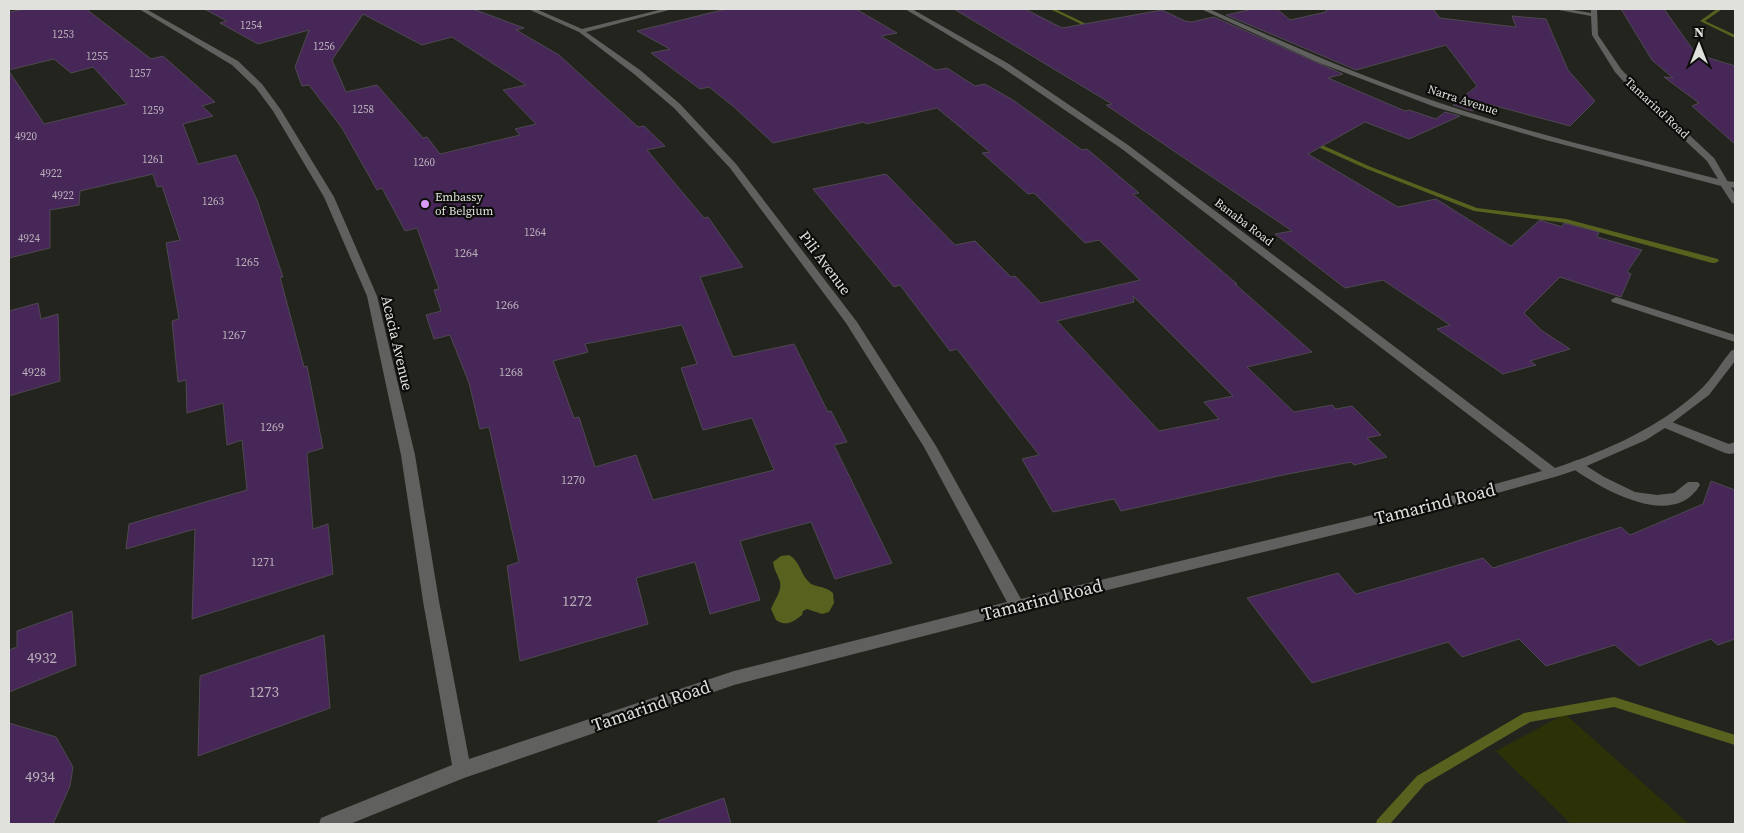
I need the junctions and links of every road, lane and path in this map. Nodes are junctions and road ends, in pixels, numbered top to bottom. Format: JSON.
{"nodes":[{"id":1,"x":142,"y":9,"type":"edge"},
{"id":2,"x":531,"y":9,"type":"edge"},
{"id":3,"x":670,"y":9,"type":"edge"},
{"id":4,"x":908,"y":9,"type":"edge"},
{"id":5,"x":1204,"y":9,"type":"edge"},
{"id":6,"x":1556,"y":9,"type":"edge"},
{"id":7,"x":1594,"y":12,"type":"edge"},
{"id":8,"x":581,"y":31,"type":"junction"},
{"id":9,"x":1731,"y":184,"type":"edge"},
{"id":10,"x":1735,"y":201,"type":"edge"},
{"id":11,"x":1616,"y":300,"type":"dead end"},
{"id":12,"x":1735,"y":339,"type":"edge"},
{"id":13,"x":1733,"y":361,"type":"edge"},
{"id":14,"x":1664,"y":423,"type":"junction"},
{"id":15,"x":1734,"y":450,"type":"edge"},
{"id":16,"x":1577,"y":465,"type":"junction"},
{"id":17,"x":1553,"y":473,"type":"junction"},
{"id":18,"x":1692,"y":485,"type":"dead end"},
{"id":19,"x":1017,"y":606,"type":"junction"},
{"id":20,"x":462,"y":770,"type":"junction"},
{"id":21,"x":328,"y":824,"type":"edge"}],
"edges":[{"from":1,"to":20,"type":"street","name":"Acacia Avenue"},
{"from":2,"to":8,"type":"street","name":"Pili Avenue"},
{"from":3,"to":8,"type":"street"},
{"from":4,"to":17,"type":"street","name":"Banaba Road"},
{"from":5,"to":9,"type":"street","name":"Narra Avenue"},
{"from":6,"to":7,"type":"street"},
{"from":7,"to":9,"type":"street","name":"Tamarind Road"},
{"from":8,"to":19,"type":"street","name":"Pili Avenue"},
{"from":9,"to":10,"type":"street","name":"Tamarind Road"},
{"from":11,"to":12,"type":"street"},
{"from":13,"to":14,"type":"street","name":"Tamarind Road"},
{"from":14,"to":15,"type":"street"},
{"from":14,"to":16,"type":"street","name":"Tamarind Road"},
{"from":16,"to":17,"type":"street","name":"Tamarind Road"},
{"from":16,"to":18,"type":"street"},
{"from":17,"to":19,"type":"street","name":"Tamarind Road"},
{"from":19,"to":20,"type":"street","name":"Tamarind Road"},
{"from":20,"to":21,"type":"street","name":"Tamarind Road"}]}
